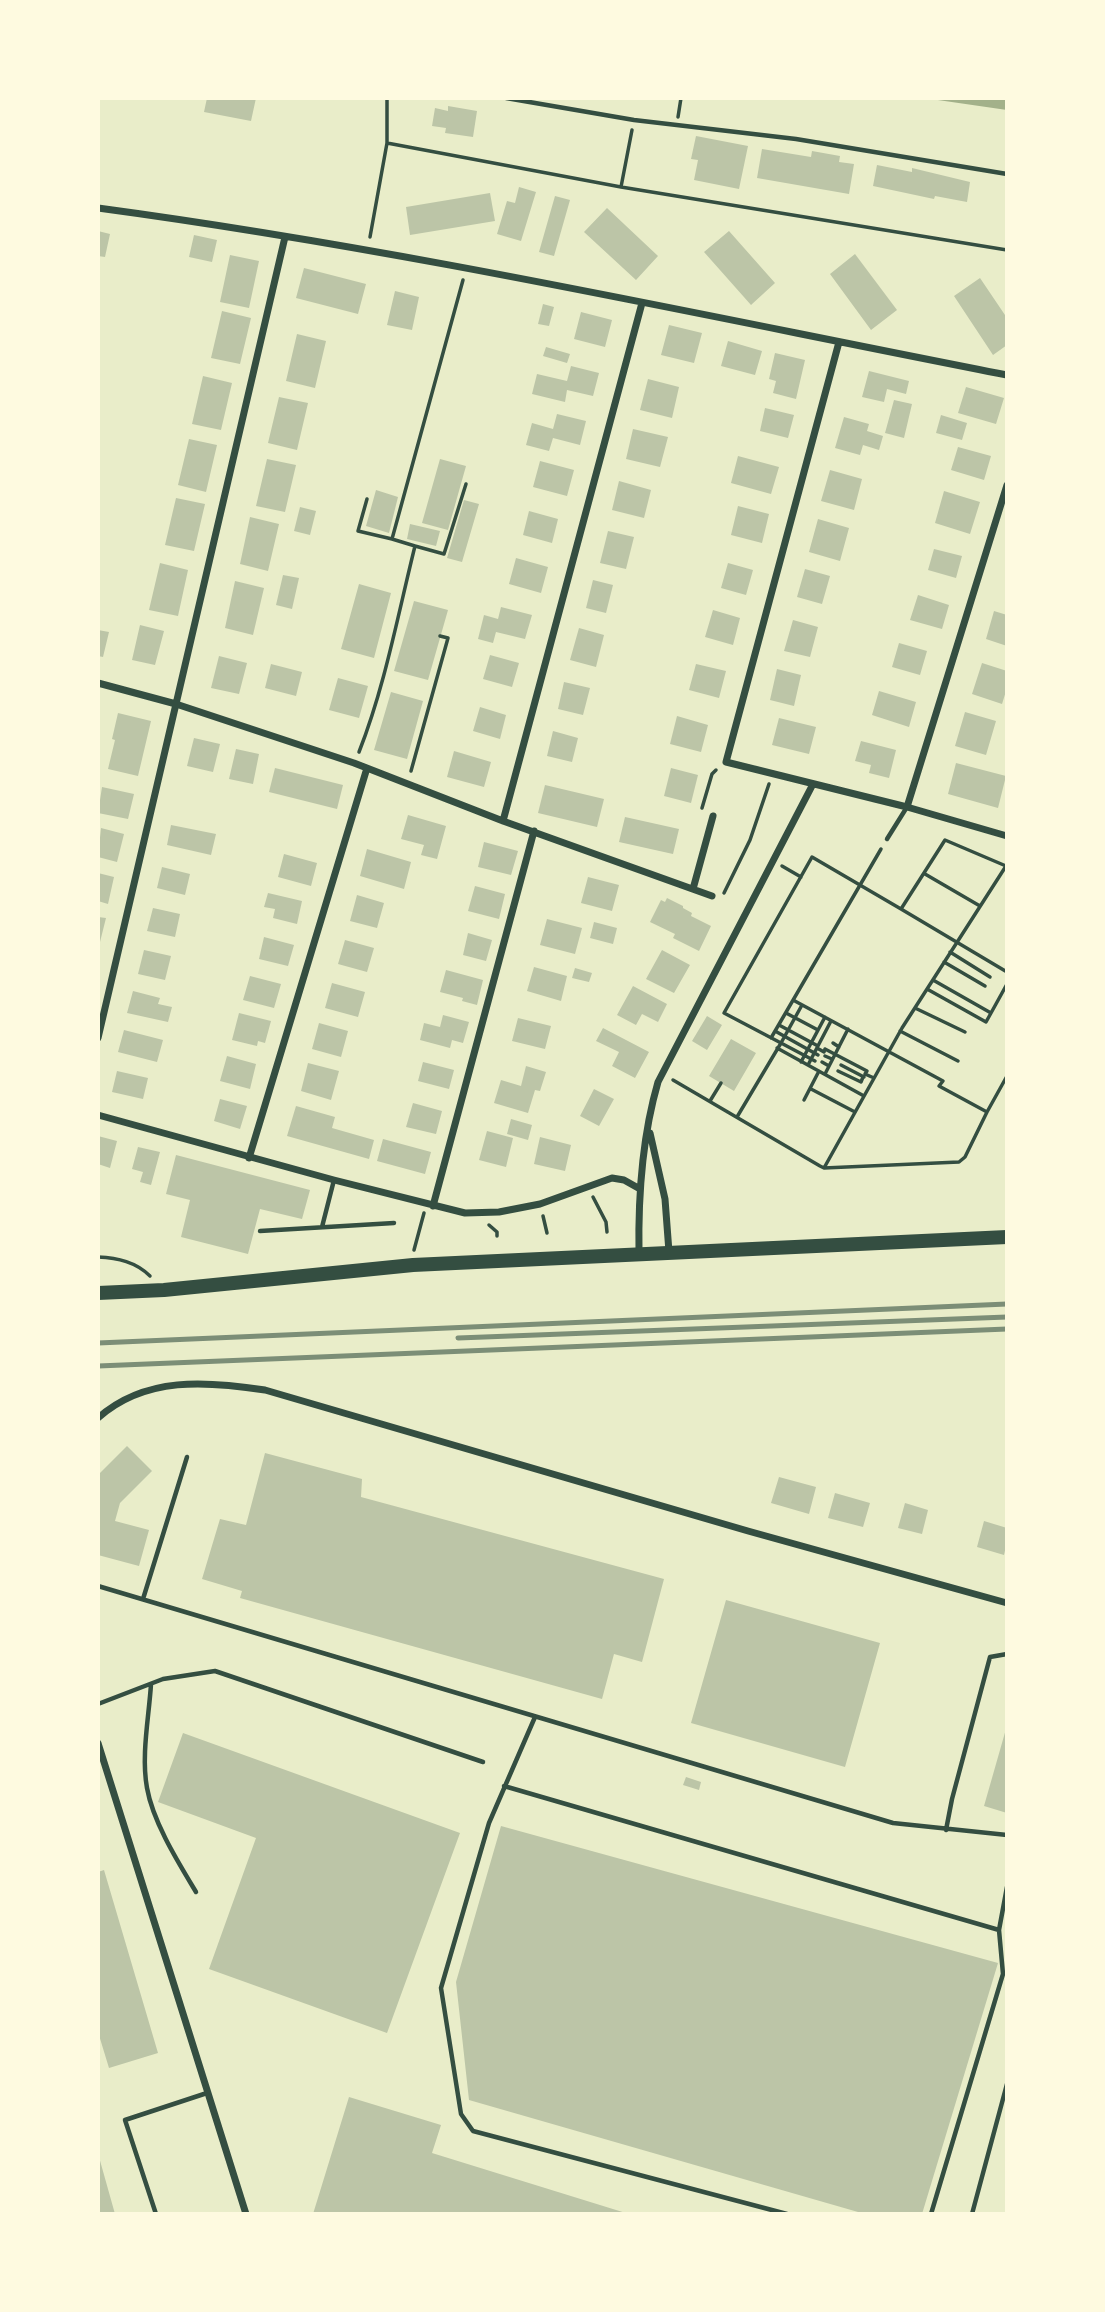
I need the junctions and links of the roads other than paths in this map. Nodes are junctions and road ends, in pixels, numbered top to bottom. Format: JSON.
{"nodes":[{"id":1,"x":506,"y":98,"type":"edge"},
{"id":2,"x":1007,"y":174,"type":"edge"},
{"id":3,"x":98,"y":208,"type":"edge"},
{"id":4,"x":285,"y":237,"type":"junction"},
{"id":5,"x":642,"y":303,"type":"junction"},
{"id":6,"x":839,"y":342,"type":"junction"},
{"id":7,"x":1007,"y":375,"type":"edge"},
{"id":8,"x":1007,"y":485,"type":"edge"},
{"id":9,"x":98,"y":682,"type":"edge"},
{"id":10,"x":176,"y":704,"type":"junction"},
{"id":11,"x":367,"y":768,"type":"junction"},
{"id":12,"x":813,"y":784,"type":"junction"},
{"id":13,"x":906,"y":807,"type":"junction"},
{"id":14,"x":713,"y":816,"type":"road end"},
{"id":15,"x":503,"y":821,"type":"junction"},
{"id":16,"x":534,"y":831,"type":"junction"},
{"id":17,"x":1007,"y":836,"type":"edge"},
{"id":18,"x":887,"y":839,"type":"road end"},
{"id":19,"x":693,"y":889,"type":"junction"},
{"id":20,"x":712,"y":896,"type":"road end"},
{"id":21,"x":98,"y":1038,"type":"edge"},
{"id":22,"x":98,"y":1115,"type":"edge"},
{"id":23,"x":649,"y":1126,"type":"junction"},
{"id":24,"x":249,"y":1158,"type":"junction"},
{"id":25,"x":334,"y":1180,"type":"junction"},
{"id":26,"x":640,"y":1189,"type":"junction"},
{"id":27,"x":430,"y":1205,"type":"junction"},
{"id":28,"x":394,"y":1223,"type":"dead end"},
{"id":29,"x":322,"y":1227,"type":"junction"},
{"id":30,"x":260,"y":1231,"type":"dead end"},
{"id":31,"x":1007,"y":1237,"type":"edge"},
{"id":32,"x":669,"y":1253,"type":"junction"},
{"id":33,"x":639,"y":1254,"type":"junction"},
{"id":34,"x":98,"y":1293,"type":"edge"},
{"id":35,"x":98,"y":1418,"type":"edge"},
{"id":36,"x":187,"y":1457,"type":"dead end"},
{"id":37,"x":98,"y":1586,"type":"edge"},
{"id":38,"x":143,"y":1599,"type":"junction"},
{"id":39,"x":1007,"y":1602,"type":"edge"},
{"id":40,"x":1007,"y":1654,"type":"edge"},
{"id":41,"x":151,"y":1684,"type":"junction"},
{"id":42,"x":98,"y":1704,"type":"edge"},
{"id":43,"x":535,"y":1717,"type":"junction"},
{"id":44,"x":98,"y":1743,"type":"edge"},
{"id":45,"x":483,"y":1762,"type":"dead end"},
{"id":46,"x":504,"y":1786,"type":"junction"},
{"id":47,"x":946,"y":1830,"type":"junction"},
{"id":48,"x":1007,"y":1835,"type":"edge"},
{"id":49,"x":1007,"y":1887,"type":"edge"},
{"id":50,"x":196,"y":1892,"type":"dead end"},
{"id":51,"x":999,"y":1930,"type":"junction"},
{"id":52,"x":1007,"y":2084,"type":"edge"},
{"id":53,"x":208,"y":2092,"type":"junction"},
{"id":54,"x":156,"y":2214,"type":"edge"},
{"id":55,"x":246,"y":2214,"type":"edge"},
{"id":56,"x":787,"y":2214,"type":"edge"},
{"id":57,"x":931,"y":2214,"type":"edge"},
{"id":58,"x":972,"y":2214,"type":"edge"}],
"edges":[{"from":1,"to":2,"type":"lane"},
{"from":3,"to":4,"type":"street"},
{"from":4,"to":5,"type":"street"},
{"from":4,"to":10,"type":"street"},
{"from":5,"to":6,"type":"street"},
{"from":5,"to":15,"type":"street"},
{"from":6,"to":7,"type":"street"},
{"from":6,"to":12,"type":"street"},
{"from":8,"to":13,"type":"street"},
{"from":9,"to":10,"type":"street"},
{"from":10,"to":11,"type":"street"},
{"from":10,"to":21,"type":"street"},
{"from":11,"to":15,"type":"street"},
{"from":11,"to":24,"type":"street"},
{"from":12,"to":13,"type":"street"},
{"from":12,"to":23,"type":"street"},
{"from":13,"to":17,"type":"street"},
{"from":13,"to":18,"type":"lane"},
{"from":14,"to":19,"type":"street"},
{"from":15,"to":16,"type":"street"},
{"from":16,"to":19,"type":"street"},
{"from":16,"to":27,"type":"street"},
{"from":19,"to":20,"type":"street"},
{"from":22,"to":24,"type":"street"},
{"from":23,"to":26,"type":"street"},
{"from":23,"to":32,"type":"street"},
{"from":24,"to":25,"type":"street"},
{"from":25,"to":27,"type":"street"},
{"from":25,"to":29,"type":"lane"},
{"from":26,"to":27,"type":"street"},
{"from":26,"to":33,"type":"street"},
{"from":28,"to":29,"type":"lane"},
{"from":29,"to":30,"type":"lane"},
{"from":31,"to":32,"type":"main road"},
{"from":32,"to":33,"type":"main road"},
{"from":33,"to":34,"type":"main road"},
{"from":35,"to":39,"type":"street"},
{"from":36,"to":38,"type":"lane"},
{"from":37,"to":38,"type":"lane"},
{"from":38,"to":43,"type":"lane"},
{"from":40,"to":47,"type":"lane"},
{"from":41,"to":42,"type":"lane"},
{"from":41,"to":45,"type":"lane"},
{"from":41,"to":50,"type":"lane"},
{"from":43,"to":46,"type":"lane"},
{"from":43,"to":47,"type":"lane"},
{"from":44,"to":53,"type":"street"},
{"from":46,"to":51,"type":"lane"},
{"from":46,"to":56,"type":"lane"},
{"from":47,"to":48,"type":"lane"},
{"from":49,"to":51,"type":"lane"},
{"from":51,"to":57,"type":"lane"},
{"from":52,"to":58,"type":"lane"},
{"from":53,"to":54,"type":"lane"},
{"from":53,"to":55,"type":"street"}]}
